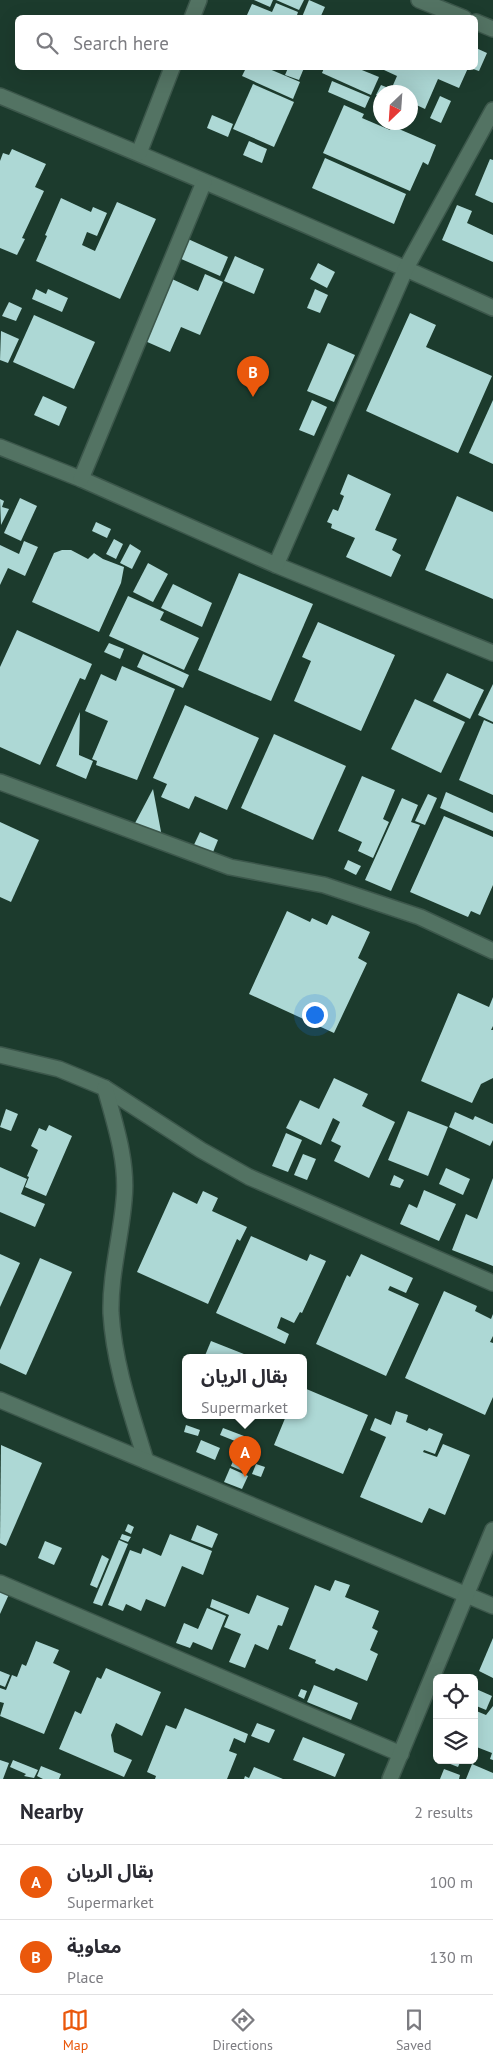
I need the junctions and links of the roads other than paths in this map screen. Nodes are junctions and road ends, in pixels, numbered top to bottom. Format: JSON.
{"nodes":[{"id":1,"x":199,"y":0,"type":"edge"},
{"id":2,"x":419,"y":0,"type":"edge"},
{"id":3,"x":193,"y":15,"type":"edge"},
{"id":4,"x":456,"y":15,"type":"edge"},
{"id":5,"x":478,"y":23,"type":"edge"},
{"id":6,"x":493,"y":29,"type":"edge"},
{"id":7,"x":171,"y":70,"type":"edge"},
{"id":8,"x":0,"y":96,"type":"edge"},
{"id":9,"x":493,"y":110,"type":"edge"},
{"id":10,"x":139,"y":153,"type":"junction"},
{"id":11,"x":204,"y":182,"type":"junction"},
{"id":12,"x":406,"y":268,"type":"junction"},
{"id":13,"x":493,"y":308,"type":"edge"},
{"id":14,"x":0,"y":447,"type":"edge"},
{"id":15,"x":81,"y":479,"type":"junction"},
{"id":16,"x":276,"y":565,"type":"junction"},
{"id":17,"x":493,"y":653,"type":"edge"},
{"id":18,"x":0,"y":782,"type":"edge"},
{"id":19,"x":493,"y":951,"type":"edge"},
{"id":20,"x":0,"y":1055,"type":"edge"},
{"id":21,"x":105,"y":1088,"type":"junction"},
{"id":22,"x":493,"y":1283,"type":"edge"},
{"id":23,"x":0,"y":1400,"type":"edge"},
{"id":24,"x":146,"y":1461,"type":"junction"},
{"id":25,"x":493,"y":1530,"type":"edge"},
{"id":26,"x":0,"y":1584,"type":"edge"},
{"id":27,"x":466,"y":1595,"type":"junction"},
{"id":28,"x":493,"y":1606,"type":"edge"},
{"id":29,"x":401,"y":1754,"type":"junction"},
{"id":30,"x":390,"y":1779,"type":"edge"}],
"edges":[{"from":1,"to":3,"type":"street"},
{"from":2,"to":4,"type":"street"},
{"from":5,"to":6,"type":"street"},
{"from":7,"to":10,"type":"street"},
{"from":8,"to":10,"type":"street"},
{"from":9,"to":12,"type":"street"},
{"from":10,"to":11,"type":"street"},
{"from":11,"to":12,"type":"street"},
{"from":11,"to":15,"type":"street"},
{"from":12,"to":13,"type":"street"},
{"from":12,"to":16,"type":"street"},
{"from":14,"to":15,"type":"street"},
{"from":15,"to":16,"type":"street"},
{"from":16,"to":17,"type":"street"},
{"from":18,"to":19,"type":"street"},
{"from":20,"to":21,"type":"street"},
{"from":21,"to":22,"type":"street"},
{"from":21,"to":24,"type":"street"},
{"from":23,"to":24,"type":"street"},
{"from":24,"to":27,"type":"street"},
{"from":25,"to":27,"type":"street"},
{"from":26,"to":29,"type":"street"},
{"from":27,"to":28,"type":"street"},
{"from":27,"to":29,"type":"street"},
{"from":29,"to":30,"type":"street"}]}
